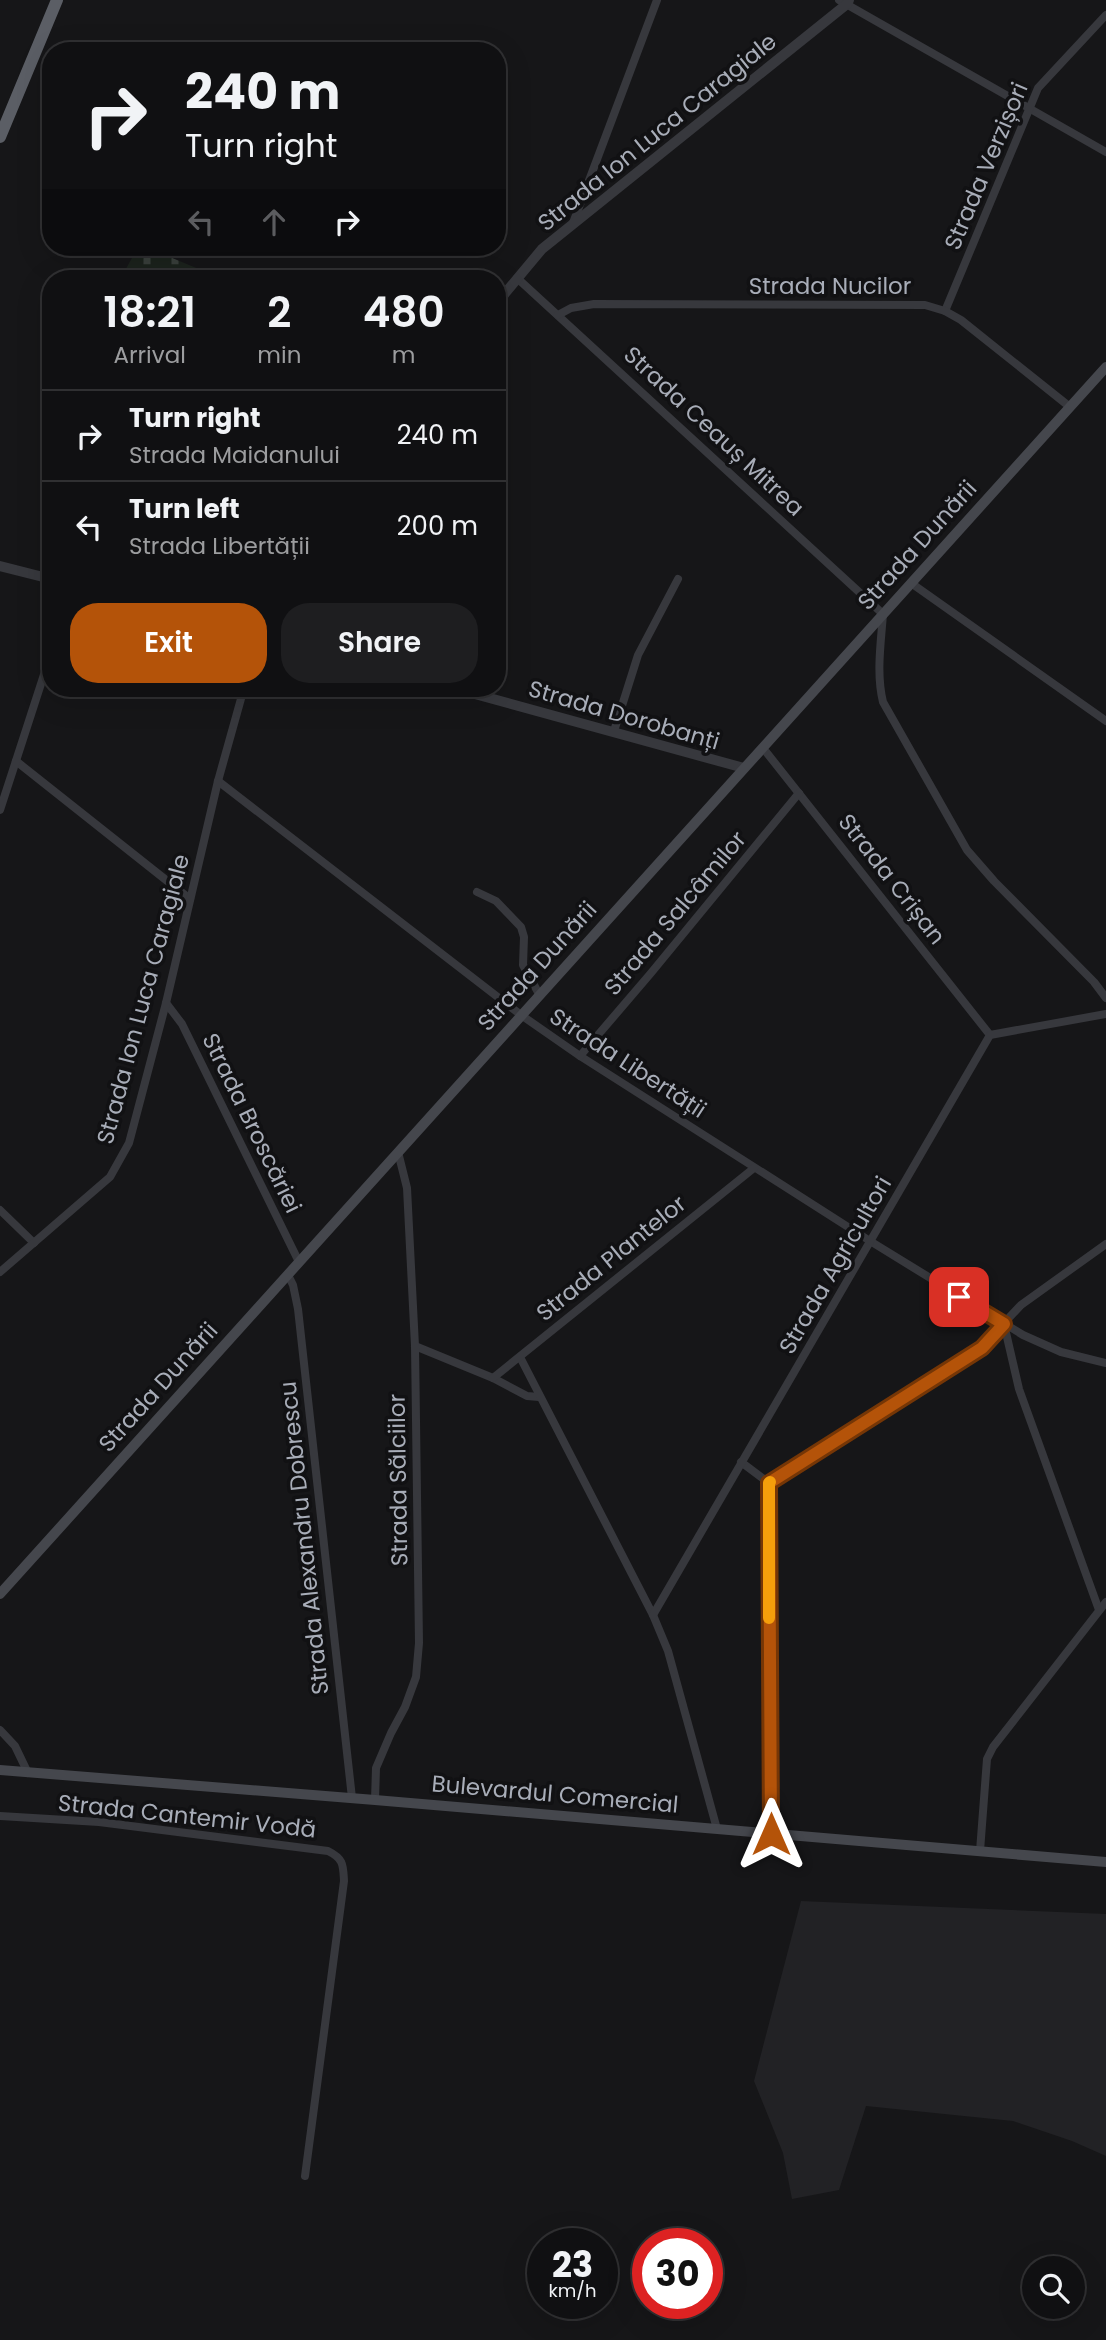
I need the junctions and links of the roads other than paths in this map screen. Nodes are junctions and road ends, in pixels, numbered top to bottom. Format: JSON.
{"nodes":[{"id":1,"x":57,"y":0,"type":"edge"},
{"id":2,"x":657,"y":0,"type":"edge"},
{"id":3,"x":845,"y":1,"type":"edge"},
{"id":4,"x":1106,"y":15,"type":"edge"},
{"id":5,"x":1028,"y":107,"type":"junction"},
{"id":6,"x":0,"y":137,"type":"edge"},
{"id":7,"x":1106,"y":152,"type":"edge"},
{"id":8,"x":573,"y":224,"type":"junction"},
{"id":9,"x":517,"y":278,"type":"junction"},
{"id":10,"x":506,"y":292,"type":"edge"},
{"id":11,"x":945,"y":311,"type":"junction"},
{"id":12,"x":558,"y":315,"type":"junction"},
{"id":13,"x":1106,"y":367,"type":"edge"},
{"id":14,"x":1070,"y":407,"type":"junction"},
{"id":15,"x":0,"y":566,"type":"edge"},
{"id":16,"x":42,"y":577,"type":"edge"},
{"id":17,"x":678,"y":579,"type":"dead end"},
{"id":18,"x":911,"y":583,"type":"junction"},
{"id":19,"x":883,"y":614,"type":"junction"},
{"id":20,"x":42,"y":681,"type":"edge"},
{"id":21,"x":241,"y":697,"type":"edge"},
{"id":22,"x":486,"y":697,"type":"edge"},
{"id":23,"x":1106,"y":721,"type":"edge"},
{"id":24,"x":614,"y":732,"type":"junction"},
{"id":25,"x":763,"y":748,"type":"junction"},
{"id":26,"x":16,"y":761,"type":"junction"},
{"id":27,"x":744,"y":768,"type":"junction"},
{"id":28,"x":218,"y":781,"type":"junction"},
{"id":29,"x":799,"y":793,"type":"junction"},
{"id":30,"x":0,"y":810,"type":"edge"},
{"id":31,"x":477,"y":892,"type":"dead end"},
{"id":32,"x":190,"y":899,"type":"junction"},
{"id":33,"x":539,"y":994,"type":"junction"},
{"id":34,"x":1106,"y":998,"type":"edge"},
{"id":35,"x":166,"y":1003,"type":"junction"},
{"id":36,"x":1106,"y":1014,"type":"edge"},
{"id":37,"x":522,"y":1015,"type":"junction"},
{"id":38,"x":990,"y":1035,"type":"junction"},
{"id":39,"x":579,"y":1056,"type":"junction"},
{"id":40,"x":398,"y":1152,"type":"junction"},
{"id":41,"x":754,"y":1168,"type":"junction"},
{"id":42,"x":0,"y":1210,"type":"edge"},
{"id":43,"x":870,"y":1241,"type":"junction"},
{"id":44,"x":34,"y":1243,"type":"junction"},
{"id":45,"x":1106,"y":1244,"type":"edge"},
{"id":46,"x":299,"y":1262,"type":"junction"},
{"id":47,"x":0,"y":1272,"type":"edge"},
{"id":48,"x":288,"y":1275,"type":"junction"},
{"id":49,"x":1004,"y":1324,"type":"junction"},
{"id":50,"x":415,"y":1346,"type":"junction"},
{"id":51,"x":520,"y":1357,"type":"junction"},
{"id":52,"x":1106,"y":1363,"type":"edge"},
{"id":53,"x":492,"y":1378,"type":"junction"},
{"id":54,"x":539,"y":1397,"type":"junction"},
{"id":55,"x":741,"y":1462,"type":"junction"},
{"id":56,"x":769,"y":1483,"type":"junction"},
{"id":57,"x":0,"y":1594,"type":"edge"},
{"id":58,"x":1106,"y":1602,"type":"edge"},
{"id":59,"x":1099,"y":1611,"type":"junction"},
{"id":60,"x":653,"y":1615,"type":"junction"},
{"id":61,"x":0,"y":1730,"type":"edge"},
{"id":62,"x":0,"y":1770,"type":"edge"},
{"id":63,"x":28,"y":1773,"type":"junction"},
{"id":64,"x":352,"y":1798,"type":"junction"},
{"id":65,"x":375,"y":1800,"type":"junction"},
{"id":66,"x":0,"y":1816,"type":"edge"},
{"id":67,"x":717,"y":1829,"type":"junction"},
{"id":68,"x":771,"y":1834,"type":"junction"},
{"id":69,"x":980,"y":1852,"type":"junction"},
{"id":70,"x":1106,"y":1862,"type":"edge"},
{"id":71,"x":305,"y":2176,"type":"dead end"}],
"edges":[{"from":1,"to":6,"type":"highway"},
{"from":2,"to":8,"type":"street"},
{"from":3,"to":5,"type":"street"},
{"from":3,"to":8,"type":"street","name":"Strada Ion Luca Caragiale"},
{"from":4,"to":5,"type":"street","name":"Strada Verzișori"},
{"from":5,"to":7,"type":"street"},
{"from":5,"to":11,"type":"street","name":"Strada Verzișori"},
{"from":8,"to":9,"type":"street","name":"Strada Ion Luca Caragiale"},
{"from":9,"to":10,"type":"street","name":"Strada Ion Luca Caragiale"},
{"from":9,"to":12,"type":"street","name":"Strada Ceauș Mitrea"},
{"from":11,"to":12,"type":"street","name":"Strada Nucilor"},
{"from":11,"to":14,"type":"street","name":"Strada Nucilor"},
{"from":12,"to":19,"type":"street","name":"Strada Ceauș Mitrea"},
{"from":13,"to":14,"type":"main road","name":"Strada Dunării"},
{"from":14,"to":18,"type":"main road","name":"Strada Dunării"},
{"from":15,"to":16,"type":"street"},
{"from":17,"to":24,"type":"street"},
{"from":18,"to":19,"type":"main road","name":"Strada Dunării"},
{"from":18,"to":23,"type":"street"},
{"from":19,"to":25,"type":"main road","name":"Strada Dunării"},
{"from":19,"to":34,"type":"street"},
{"from":20,"to":26,"type":"street"},
{"from":21,"to":28,"type":"street","name":"Strada Ion Luca Caragiale"},
{"from":22,"to":24,"type":"street","name":"Strada Dorobanți"},
{"from":24,"to":27,"type":"street","name":"Strada Dorobanți"},
{"from":25,"to":27,"type":"main road","name":"Strada Dunării"},
{"from":25,"to":29,"type":"street","name":"Strada Crișan"},
{"from":26,"to":30,"type":"street"},
{"from":26,"to":32,"type":"street"},
{"from":27,"to":33,"type":"main road","name":"Strada Dunării"},
{"from":28,"to":32,"type":"street","name":"Strada Ion Luca Caragiale"},
{"from":28,"to":37,"type":"street","name":"Strada Libertății"},
{"from":29,"to":38,"type":"street","name":"Strada Crișan"},
{"from":29,"to":39,"type":"street","name":"Strada Salcâmilor"},
{"from":31,"to":33,"type":"street"},
{"from":32,"to":35,"type":"street","name":"Strada Ion Luca Caragiale"},
{"from":33,"to":37,"type":"main road","name":"Strada Dunării"},
{"from":35,"to":44,"type":"street","name":"Strada Ion Luca Caragiale"},
{"from":35,"to":46,"type":"street","name":"Strada Broscăriei"},
{"from":36,"to":38,"type":"street"},
{"from":37,"to":39,"type":"street","name":"Strada Libertății"},
{"from":37,"to":40,"type":"main road","name":"Strada Dunării"},
{"from":38,"to":43,"type":"street","name":"Strada Agricultori"},
{"from":39,"to":41,"type":"street","name":"Strada Libertății"},
{"from":40,"to":46,"type":"main road","name":"Strada Dunării"},
{"from":40,"to":50,"type":"street","name":"Strada Sălciilor"},
{"from":41,"to":43,"type":"street","name":"Strada Libertății"},
{"from":41,"to":51,"type":"street","name":"Strada Plantelor"},
{"from":42,"to":44,"type":"street"},
{"from":43,"to":49,"type":"street","name":"Strada Libertății"},
{"from":43,"to":55,"type":"street","name":"Strada Agricultori"},
{"from":44,"to":47,"type":"street","name":"Strada Ion Luca Caragiale"},
{"from":45,"to":49,"type":"street"},
{"from":46,"to":48,"type":"main road","name":"Strada Dunării"},
{"from":48,"to":57,"type":"main road","name":"Strada Dunării"},
{"from":48,"to":64,"type":"street","name":"Strada Alexandru Dobrescu"},
{"from":49,"to":52,"type":"street","name":"Strada Libertății"},
{"from":49,"to":56,"type":"street"},
{"from":49,"to":59,"type":"street"},
{"from":50,"to":53,"type":"street"},
{"from":50,"to":65,"type":"street","name":"Strada Sălciilor"},
{"from":51,"to":53,"type":"street","name":"Strada Plantelor"},
{"from":51,"to":54,"type":"street"},
{"from":53,"to":54,"type":"street"},
{"from":54,"to":60,"type":"street"},
{"from":55,"to":56,"type":"street"},
{"from":55,"to":60,"type":"street","name":"Strada Agricultori"},
{"from":56,"to":68,"type":"street"},
{"from":58,"to":59,"type":"street"},
{"from":59,"to":69,"type":"street"},
{"from":60,"to":67,"type":"street"},
{"from":61,"to":63,"type":"street"},
{"from":62,"to":63,"type":"main road","name":"Bulevardul Comercial"},
{"from":63,"to":64,"type":"main road","name":"Bulevardul Comercial"},
{"from":64,"to":65,"type":"main road","name":"Bulevardul Comercial"},
{"from":65,"to":67,"type":"main road","name":"Bulevardul Comercial"},
{"from":66,"to":71,"type":"street","name":"Strada Cantemir Vodă"},
{"from":67,"to":68,"type":"main road","name":"Bulevardul Comercial"},
{"from":68,"to":69,"type":"main road","name":"Bulevardul Comercial"},
{"from":69,"to":70,"type":"main road","name":"Bulevardul Comercial"}]}
